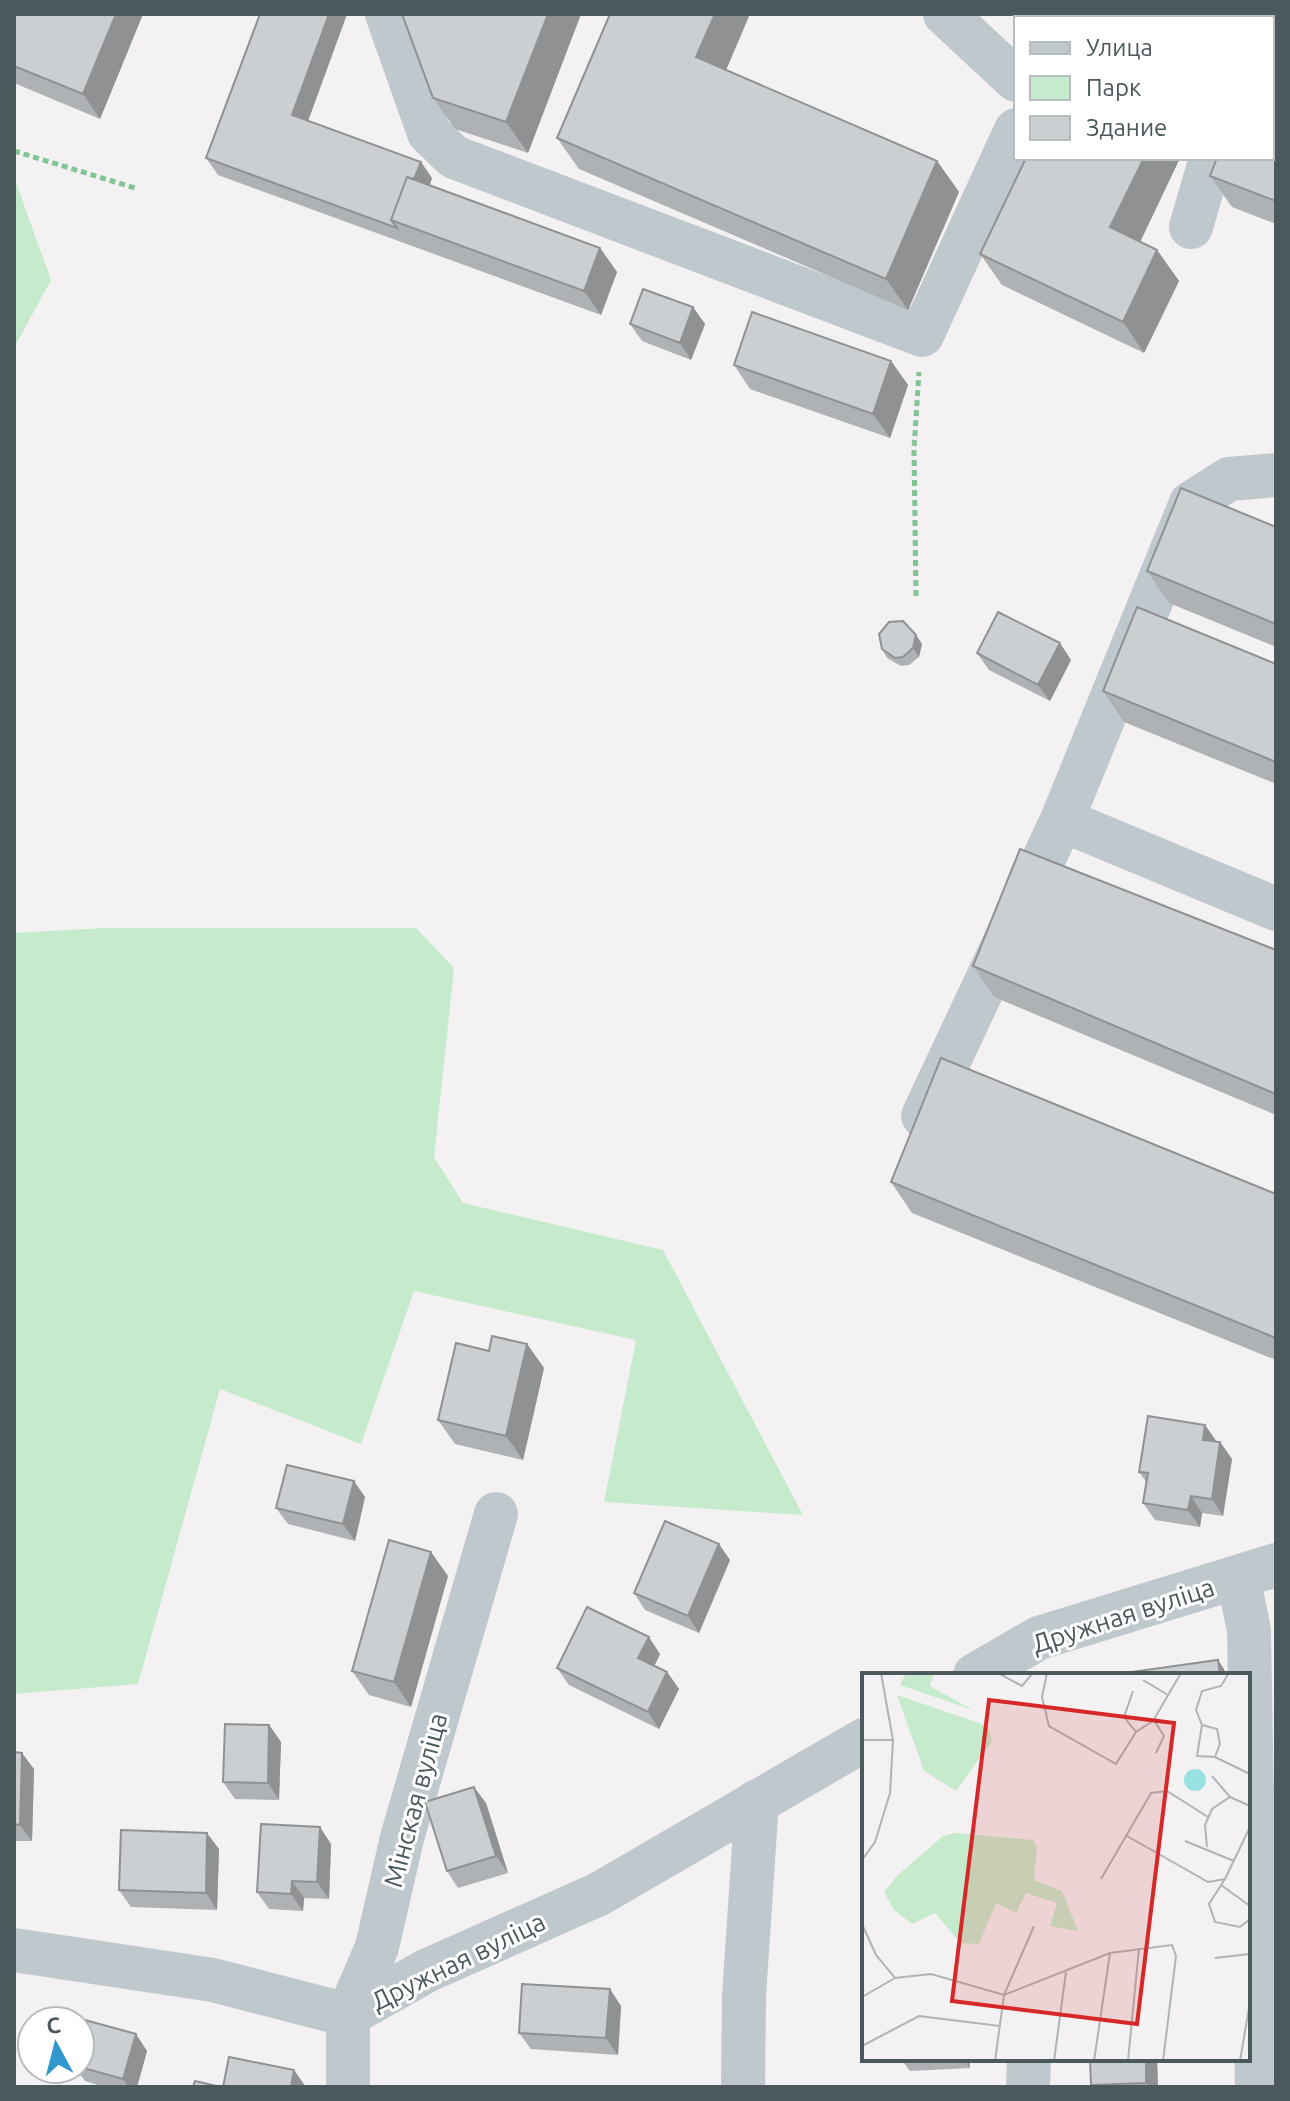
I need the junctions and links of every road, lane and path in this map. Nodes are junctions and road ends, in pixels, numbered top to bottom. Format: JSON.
{"nodes":[{"id":1,"x":387,"y":14,"type":"edge"},
{"id":2,"x":945,"y":14,"type":"edge"},
{"id":3,"x":1014,"y":78,"type":"edge"},
{"id":4,"x":1014,"y":134,"type":"edge"},
{"id":5,"x":14,"y":151,"type":"edge"},
{"id":6,"x":1210,"y":160,"type":"edge"},
{"id":7,"x":135,"y":188,"type":"dead end"},
{"id":8,"x":1191,"y":227,"type":"dead end"},
{"id":9,"x":922,"y":335,"type":"junction"},
{"id":10,"x":1276,"y":475,"type":"edge"},
{"id":11,"x":916,"y":596,"type":"dead end"},
{"id":12,"x":1062,"y":820,"type":"junction"},
{"id":13,"x":1276,"y":909,"type":"edge"},
{"id":14,"x":915,"y":1133,"type":"edge"},
{"id":15,"x":496,"y":1514,"type":"dead end"},
{"id":16,"x":1257,"y":1571,"type":"edge"},
{"id":17,"x":1039,"y":1656,"type":"edge"},
{"id":18,"x":982,"y":1673,"type":"edge"},
{"id":19,"x":1250,"y":1673,"type":"edge"},
{"id":20,"x":1250,"y":1687,"type":"edge"},
{"id":21,"x":862,"y":1741,"type":"edge"},
{"id":22,"x":757,"y":1801,"type":"junction"},
{"id":23,"x":14,"y":1950,"type":"edge"},
{"id":24,"x":348,"y":2015,"type":"junction"},
{"id":25,"x":1029,"y":2061,"type":"edge"},
{"id":26,"x":348,"y":2087,"type":"edge"},
{"id":27,"x":743,"y":2087,"type":"edge"},
{"id":28,"x":1028,"y":2087,"type":"edge"},
{"id":29,"x":1257,"y":2087,"type":"edge"}],
"edges":[{"from":1,"to":9,"type":"street"},
{"from":2,"to":3,"type":"street"},
{"from":4,"to":9,"type":"street"},
{"from":5,"to":7,"type":"path"},
{"from":6,"to":8,"type":"street"},
{"from":9,"to":11,"type":"path"},
{"from":10,"to":12,"type":"street"},
{"from":12,"to":13,"type":"street"},
{"from":12,"to":14,"type":"street"},
{"from":15,"to":24,"type":"street","name":"Мінская вуліца"},
{"from":16,"to":17,"type":"street","name":"Дружная вуліца"},
{"from":16,"to":19,"type":"street"},
{"from":17,"to":18,"type":"street","name":"Дружная вуліца"},
{"from":20,"to":29,"type":"street"},
{"from":21,"to":22,"type":"street","name":"Дружная вуліца"},
{"from":22,"to":24,"type":"street","name":"Дружная вуліца"},
{"from":22,"to":27,"type":"street"},
{"from":23,"to":24,"type":"street","name":"Дружная вуліца"},
{"from":24,"to":26,"type":"street","name":"Мінская вуліца"},
{"from":25,"to":28,"type":"street"}]}
